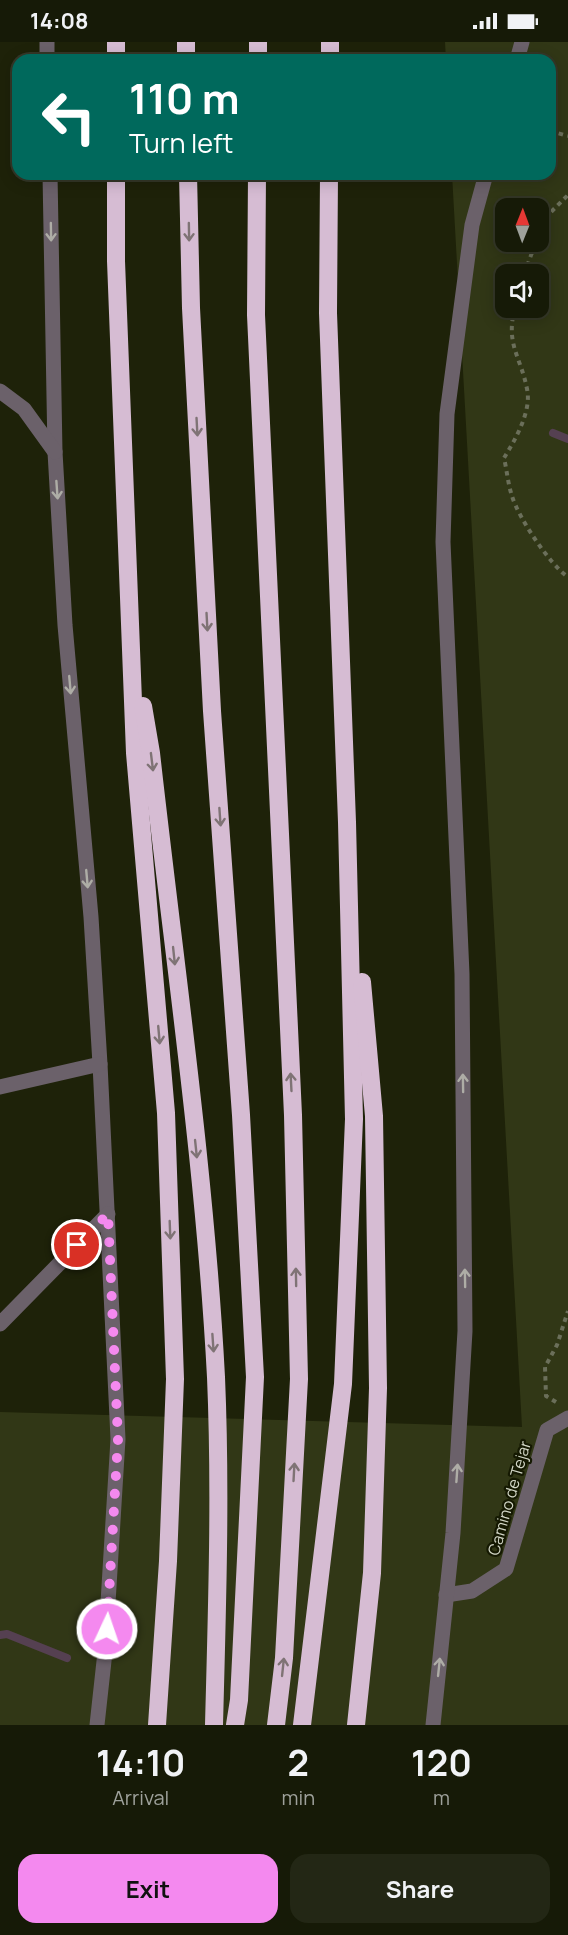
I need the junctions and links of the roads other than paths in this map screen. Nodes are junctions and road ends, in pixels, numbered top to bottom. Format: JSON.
{"nodes":[{"id":1,"x":50,"y":180,"type":"edge"},
{"id":2,"x":116,"y":180,"type":"edge"},
{"id":3,"x":188,"y":180,"type":"edge"},
{"id":4,"x":257,"y":180,"type":"edge"},
{"id":5,"x":329,"y":180,"type":"edge"},
{"id":6,"x":484,"y":180,"type":"edge"},
{"id":7,"x":0,"y":391,"type":"edge"},
{"id":8,"x":55,"y":452,"type":"junction"},
{"id":9,"x":132,"y":642,"type":"junction"},
{"id":10,"x":347,"y":822,"type":"junction"},
{"id":11,"x":100,"y":1064,"type":"junction"},
{"id":12,"x":0,"y":1087,"type":"edge"},
{"id":13,"x":108,"y":1214,"type":"junction"},
{"id":14,"x":0,"y":1324,"type":"edge"},
{"id":15,"x":564,"y":1412,"type":"edge"},
{"id":16,"x":446,"y":1595,"type":"junction"},
{"id":17,"x":97,"y":1725,"type":"edge"},
{"id":18,"x":157,"y":1725,"type":"edge"},
{"id":19,"x":214,"y":1725,"type":"edge"},
{"id":20,"x":235,"y":1725,"type":"edge"},
{"id":21,"x":276,"y":1725,"type":"edge"},
{"id":22,"x":302,"y":1725,"type":"edge"},
{"id":23,"x":356,"y":1725,"type":"edge"},
{"id":24,"x":433,"y":1725,"type":"edge"}],
"edges":[{"from":1,"to":8,"type":"street","one_way":true},
{"from":2,"to":9,"type":"highway"},
{"from":3,"to":20,"type":"highway","one_way":true},
{"from":21,"to":4,"type":"highway","one_way":true},
{"from":5,"to":10,"type":"highway"},
{"from":16,"to":6,"type":"street","one_way":true},
{"from":7,"to":8,"type":"street"},
{"from":8,"to":11,"type":"street","one_way":true},
{"from":9,"to":18,"type":"highway","one_way":true},
{"from":9,"to":19,"type":"highway","one_way":true},
{"from":10,"to":22,"type":"highway"},
{"from":10,"to":23,"type":"highway"},
{"from":11,"to":12,"type":"street"},
{"from":11,"to":13,"type":"street"},
{"from":13,"to":14,"type":"street"},
{"from":13,"to":17,"type":"street"},
{"from":15,"to":16,"type":"street","name":"Camino de Tejar"},
{"from":24,"to":16,"type":"street","one_way":true}]}
